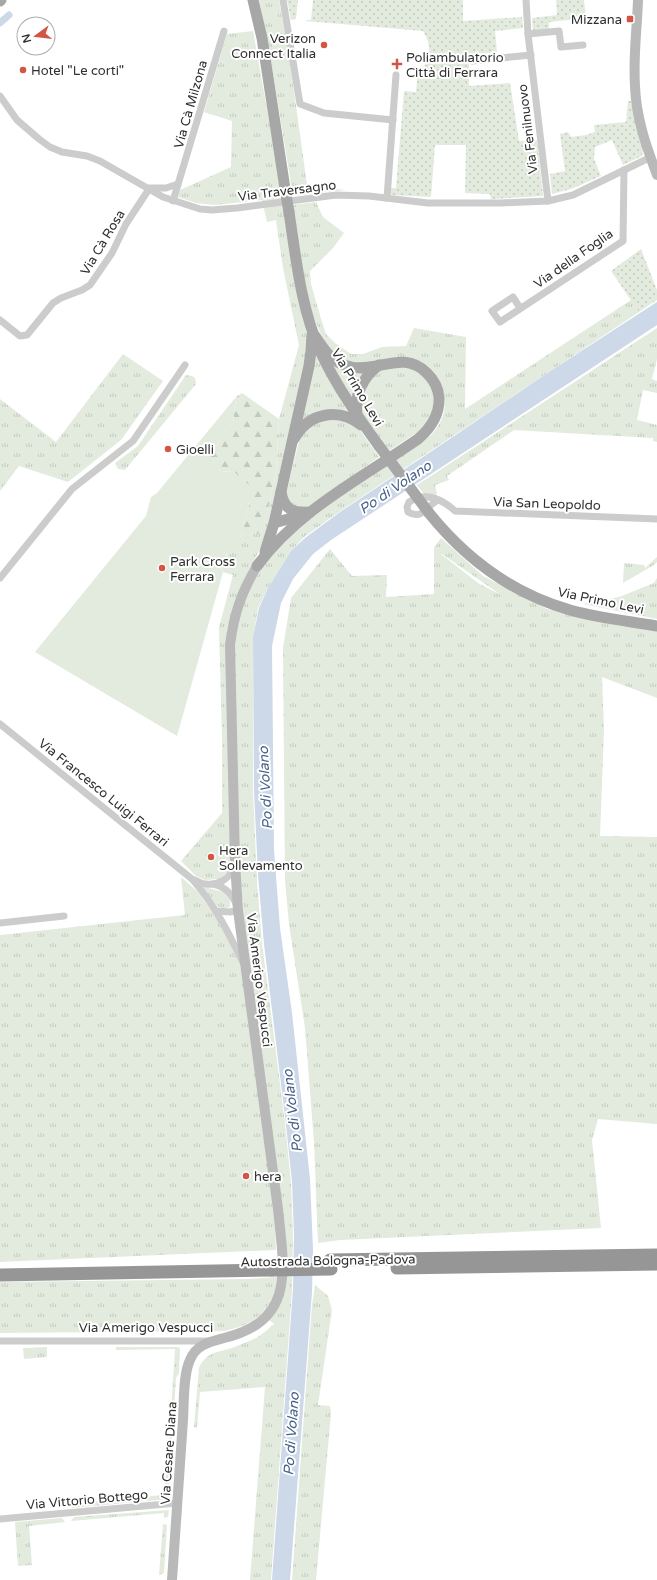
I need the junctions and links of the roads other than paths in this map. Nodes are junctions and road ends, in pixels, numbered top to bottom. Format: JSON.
{"nodes":[{"id":1,"x":253,"y":0,"type":"edge"},
{"id":2,"x":283,"y":0,"type":"edge"},
{"id":3,"x":526,"y":0,"type":"edge"},
{"id":4,"x":638,"y":0,"type":"edge"},
{"id":5,"x":224,"y":31,"type":"dead end"},
{"id":6,"x":528,"y":34,"type":"junction"},
{"id":7,"x":583,"y":45,"type":"dead end"},
{"id":8,"x":531,"y":55,"type":"junction"},
{"id":9,"x":472,"y":61,"type":"dead end"},
{"id":10,"x":396,"y":75,"type":"dead end"},
{"id":11,"x":0,"y":96,"type":"edge"},
{"id":12,"x":393,"y":120,"type":"junction"},
{"id":13,"x":651,"y":158,"type":"junction"},
{"id":14,"x":624,"y":170,"type":"junction"},
{"id":15,"x":657,"y":175,"type":"edge"},
{"id":16,"x":178,"y":184,"type":"junction"},
{"id":17,"x":147,"y":188,"type":"junction"},
{"id":18,"x":387,"y":198,"type":"junction"},
{"id":19,"x":173,"y":201,"type":"junction"},
{"id":20,"x":548,"y":201,"type":"junction"},
{"id":21,"x":520,"y":308,"type":"dead end"},
{"id":22,"x":0,"y":320,"type":"edge"},
{"id":23,"x":313,"y":331,"type":"junction"},
{"id":24,"x":185,"y":364,"type":"dead end"},
{"id":25,"x":379,"y":365,"type":"junction"},
{"id":26,"x":358,"y":416,"type":"junction"},
{"id":27,"x":370,"y":434,"type":"junction"},
{"id":28,"x":289,"y":455,"type":"junction"},
{"id":29,"x":281,"y":491,"type":"junction"},
{"id":30,"x":439,"y":500,"type":"dead end"},
{"id":31,"x":310,"y":512,"type":"junction"},
{"id":32,"x":657,"y":519,"type":"edge"},
{"id":33,"x":274,"y":523,"type":"junction"},
{"id":34,"x":257,"y":566,"type":"junction"},
{"id":35,"x":0,"y":578,"type":"edge"},
{"id":36,"x":657,"y":626,"type":"edge"},
{"id":37,"x":0,"y":724,"type":"edge"},
{"id":38,"x":235,"y":862,"type":"junction"},
{"id":39,"x":192,"y":879,"type":"junction"},
{"id":40,"x":213,"y":884,"type":"junction"},
{"id":41,"x":238,"y":910,"type":"junction"},
{"id":42,"x":216,"y":911,"type":"junction"},
{"id":43,"x":64,"y":916,"type":"dead end"},
{"id":44,"x":0,"y":923,"type":"edge"},
{"id":45,"x":245,"y":970,"type":"junction"},
{"id":46,"x":657,"y":1254,"type":"edge"},
{"id":47,"x":657,"y":1264,"type":"edge"},
{"id":48,"x":331,"y":1265,"type":"junction"},
{"id":49,"x":0,"y":1266,"type":"edge"},
{"id":50,"x":272,"y":1266,"type":"junction"},
{"id":51,"x":0,"y":1275,"type":"edge"},
{"id":52,"x":0,"y":1341,"type":"edge"},
{"id":53,"x":213,"y":1341,"type":"junction"},
{"id":54,"x":177,"y":1503,"type":"junction"},
{"id":55,"x":0,"y":1519,"type":"edge"},
{"id":56,"x":172,"y":1580,"type":"edge"}],
"edges":[{"from":1,"to":23,"type":"main road","name":"Via Primo Levi","bridge":true},
{"from":2,"to":12,"type":"street"},
{"from":3,"to":6,"type":"street","name":"Via Fenilnuovo"},
{"from":4,"to":13,"type":"main road"},
{"from":5,"to":16,"type":"street","name":"Via Cà Milzona"},
{"from":6,"to":7,"type":"street"},
{"from":6,"to":8,"type":"street","name":"Via Fenilnuovo"},
{"from":8,"to":9,"type":"street"},
{"from":8,"to":20,"type":"street","name":"Via Fenilnuovo"},
{"from":10,"to":12,"type":"street"},
{"from":11,"to":17,"type":"street","name":"Via Traversagno"},
{"from":12,"to":18,"type":"street"},
{"from":13,"to":14,"type":"street","name":"Via Traversagno"},
{"from":13,"to":15,"type":"main road"},
{"from":14,"to":20,"type":"street","name":"Via Traversagno"},
{"from":14,"to":21,"type":"street","name":"Via della Foglia"},
{"from":16,"to":17,"type":"street"},
{"from":16,"to":19,"type":"street","name":"Via Cà Milzona"},
{"from":17,"to":19,"type":"street","name":"Via Traversagno"},
{"from":17,"to":22,"type":"street","name":"Via Cà Rosa"},
{"from":18,"to":19,"type":"street","name":"Via Traversagno"},
{"from":18,"to":20,"type":"street","name":"Via Traversagno"},
{"from":23,"to":25,"type":"main road"},
{"from":23,"to":26,"type":"main road","name":"Via Primo Levi"},
{"from":23,"to":28,"type":"main road"},
{"from":24,"to":35,"type":"street"},
{"from":25,"to":26,"type":"main road"},
{"from":25,"to":31,"type":"main road"},
{"from":26,"to":27,"type":"main road","name":"Via Primo Levi"},
{"from":27,"to":28,"type":"main road"},
{"from":27,"to":36,"type":"main road","name":"Via Primo Levi","bridge":true},
{"from":28,"to":29,"type":"main road"},
{"from":29,"to":31,"type":"main road"},
{"from":29,"to":33,"type":"main road"},
{"from":30,"to":32,"type":"street","name":"Via San Leopoldo"},
{"from":31,"to":33,"type":"main road"},
{"from":31,"to":34,"type":"main road"},
{"from":33,"to":34,"type":"main road"},
{"from":34,"to":38,"type":"main road","name":"Via Amerigo Vespucci"},
{"from":37,"to":39,"type":"street","name":"Via Francesco Luigi Ferrari"},
{"from":38,"to":40,"type":"street"},
{"from":38,"to":41,"type":"main road","name":"Via Amerigo Vespucci"},
{"from":39,"to":40,"type":"street","name":"Via Francesco Luigi Ferrari"},
{"from":39,"to":42,"type":"street","name":"Via Francesco Luigi Ferrari"},
{"from":40,"to":41,"type":"street","name":"Via Francesco Luigi Ferrari"},
{"from":41,"to":42,"type":"street"},
{"from":41,"to":45,"type":"main road","name":"Via Amerigo Vespucci"},
{"from":42,"to":45,"type":"street","name":"Via Francesco Luigi Ferrari"},
{"from":43,"to":44,"type":"street"},
{"from":45,"to":53,"type":"main road","name":"Via Amerigo Vespucci"},
{"from":46,"to":48,"type":"highway","name":"Autostrada Bologna-Padova"},
{"from":47,"to":48,"type":"highway","name":"Autostrada Bologna-Padova"},
{"from":48,"to":50,"type":"highway","name":"Autostrada Bologna-Padova","bridge":true},
{"from":49,"to":50,"type":"highway","name":"Autostrada Bologna-Padova"},
{"from":50,"to":51,"type":"highway","name":"Autostrada Bologna-Padova"},
{"from":52,"to":53,"type":"street","name":"Via Amerigo Vespucci"},
{"from":53,"to":54,"type":"main road","name":"Via Cesare Diana"},
{"from":54,"to":55,"type":"street","name":"Via Vittorio Bottego"},
{"from":54,"to":56,"type":"main road","name":"Via Cesare Diana"}]}
